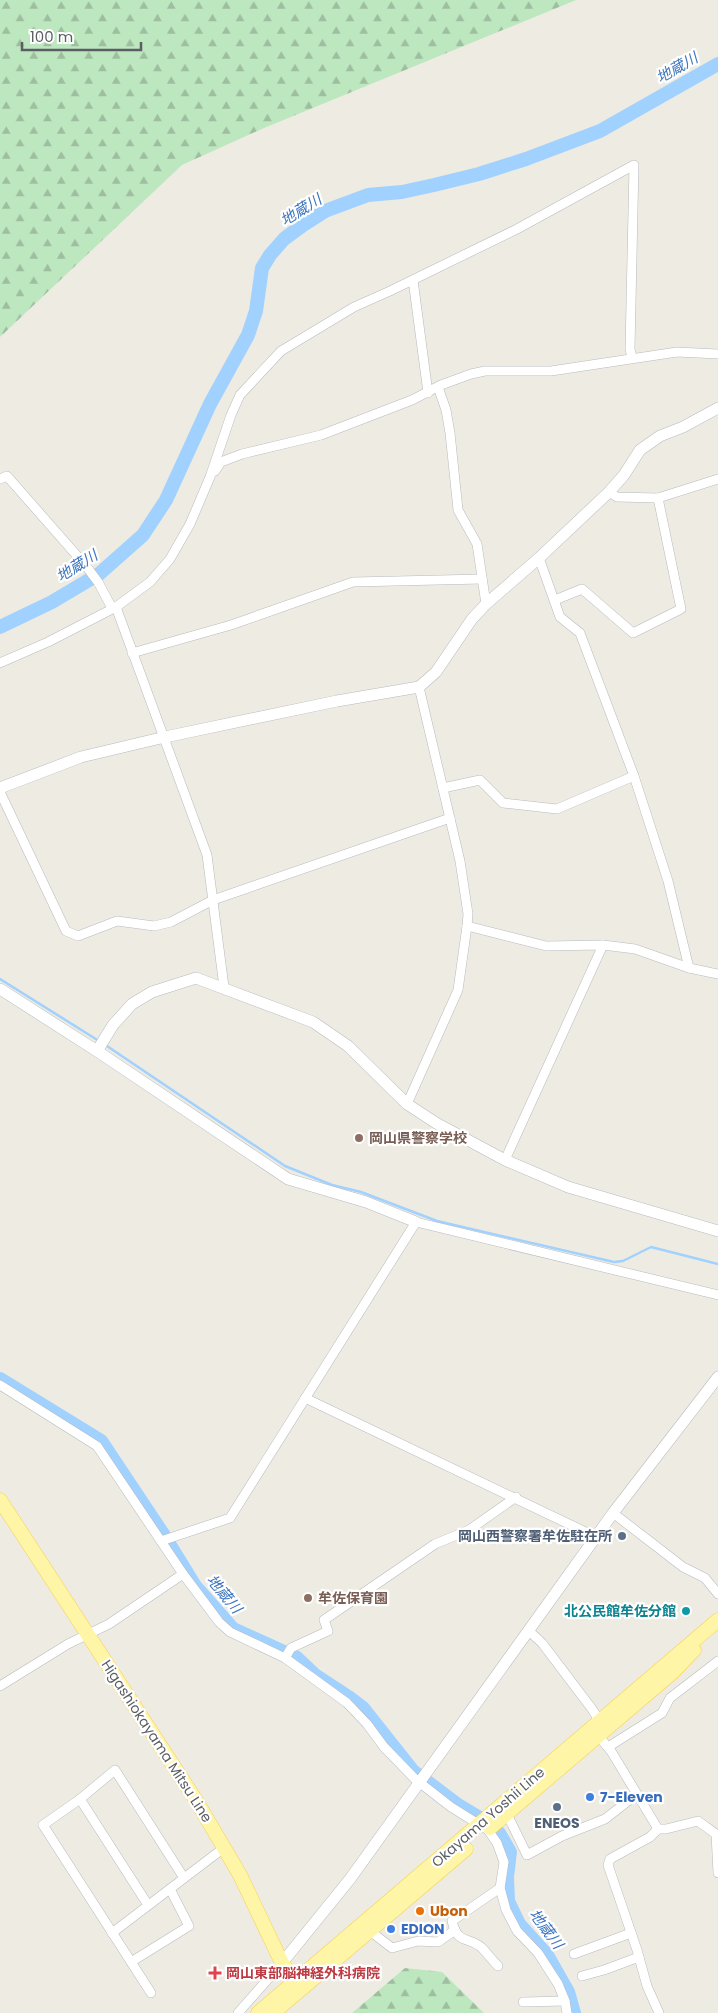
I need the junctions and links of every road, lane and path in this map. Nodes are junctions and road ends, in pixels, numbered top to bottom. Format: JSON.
{"nodes":[{"id":1,"x":413,"y":280,"type":"junction"},
{"id":2,"x":718,"y":354,"type":"edge"},
{"id":3,"x":632,"y":358,"type":"junction"},
{"id":4,"x":438,"y":387,"type":"junction"},
{"id":5,"x":428,"y":393,"type":"junction"},
{"id":6,"x":718,"y":408,"type":"edge"},
{"id":7,"x":210,"y":477,"type":"junction"},
{"id":8,"x":0,"y":479,"type":"edge"},
{"id":9,"x":718,"y":479,"type":"edge"},
{"id":10,"x":609,"y":492,"type":"junction"},
{"id":11,"x":658,"y":498,"type":"junction"},
{"id":12,"x":539,"y":558,"type":"junction"},
{"id":13,"x":482,"y":579,"type":"junction"},
{"id":14,"x":554,"y":600,"type":"junction"},
{"id":15,"x":486,"y":604,"type":"junction"},
{"id":16,"x":114,"y":607,"type":"junction"},
{"id":17,"x":132,"y":653,"type":"junction"},
{"id":18,"x":0,"y":663,"type":"edge"},
{"id":19,"x":419,"y":687,"type":"junction"},
{"id":20,"x":165,"y":737,"type":"junction"},
{"id":21,"x":634,"y":776,"type":"junction"},
{"id":22,"x":443,"y":788,"type":"junction"},
{"id":23,"x":0,"y":790,"type":"edge"},
{"id":24,"x":450,"y":818,"type":"junction"},
{"id":25,"x":214,"y":900,"type":"junction"},
{"id":26,"x":467,"y":926,"type":"junction"},
{"id":27,"x":603,"y":945,"type":"junction"},
{"id":28,"x":689,"y":968,"type":"junction"},
{"id":29,"x":718,"y":974,"type":"edge"},
{"id":30,"x":224,"y":987,"type":"junction"},
{"id":31,"x":0,"y":989,"type":"edge"},
{"id":32,"x":97,"y":1051,"type":"junction"},
{"id":33,"x":407,"y":1104,"type":"junction"},
{"id":34,"x":505,"y":1160,"type":"junction"},
{"id":35,"x":416,"y":1222,"type":"junction"},
{"id":36,"x":718,"y":1231,"type":"edge"},
{"id":37,"x":718,"y":1294,"type":"edge"},
{"id":38,"x":717,"y":1379,"type":"edge"},
{"id":39,"x":0,"y":1385,"type":"edge"},
{"id":40,"x":306,"y":1398,"type":"junction"},
{"id":41,"x":516,"y":1497,"type":"junction"},
{"id":42,"x":0,"y":1500,"type":"edge"},
{"id":43,"x":613,"y":1513,"type":"junction"},
{"id":44,"x":596,"y":1537,"type":"junction"},
{"id":45,"x":161,"y":1541,"type":"junction"},
{"id":46,"x":184,"y":1574,"type":"junction"},
{"id":47,"x":718,"y":1594,"type":"edge"},
{"id":48,"x":718,"y":1622,"type":"edge"},
{"id":49,"x":529,"y":1632,"type":"junction"},
{"id":50,"x":88,"y":1634,"type":"junction"},
{"id":51,"x":284,"y":1658,"type":"junction"},
{"id":52,"x":718,"y":1662,"type":"edge"},
{"id":53,"x":0,"y":1686,"type":"edge"},
{"id":54,"x":601,"y":1733,"type":"junction"},
{"id":55,"x":420,"y":1782,"type":"junction"},
{"id":56,"x":637,"y":1794,"type":"junction"},
{"id":57,"x":80,"y":1799,"type":"junction"},
{"id":58,"x":507,"y":1814,"type":"junction"},
{"id":59,"x":484,"y":1828,"type":"junction"},
{"id":60,"x":658,"y":1829,"type":"junction"},
{"id":61,"x":225,"y":1847,"type":"junction"},
{"id":62,"x":718,"y":1873,"type":"edge"},
{"id":63,"x":184,"y":1878,"type":"junction"},
{"id":64,"x":170,"y":1888,"type":"junction"},
{"id":65,"x":500,"y":1888,"type":"junction"},
{"id":66,"x":148,"y":1905,"type":"junction"},
{"id":67,"x":455,"y":1930,"type":"junction"},
{"id":68,"x":370,"y":1931,"type":"junction"},
{"id":69,"x":112,"y":1933,"type":"junction"},
{"id":70,"x":631,"y":1933,"type":"junction"},
{"id":71,"x":574,"y":1954,"type":"dead end"},
{"id":72,"x":639,"y":1957,"type":"junction"},
{"id":73,"x":131,"y":1962,"type":"junction"},
{"id":74,"x":282,"y":1963,"type":"junction"},
{"id":75,"x":498,"y":1966,"type":"dead end"},
{"id":76,"x":582,"y":1976,"type":"dead end"},
{"id":77,"x":299,"y":1984,"type":"junction"},
{"id":78,"x":151,"y":1993,"type":"dead end"},
{"id":79,"x":565,"y":2001,"type":"junction"},
{"id":80,"x":523,"y":2002,"type":"dead end"},
{"id":81,"x":238,"y":2013,"type":"edge"},
{"id":82,"x":258,"y":2013,"type":"edge"},
{"id":83,"x":274,"y":2013,"type":"edge"},
{"id":84,"x":567,"y":2013,"type":"edge"},
{"id":85,"x":659,"y":2013,"type":"edge"}],
"edges":[{"from":1,"to":3,"type":"street"},
{"from":1,"to":5,"type":"street"},
{"from":1,"to":7,"type":"street"},
{"from":2,"to":3,"type":"street"},
{"from":3,"to":4,"type":"street"},
{"from":4,"to":5,"type":"street"},
{"from":4,"to":13,"type":"street"},
{"from":5,"to":7,"type":"street"},
{"from":6,"to":10,"type":"street"},
{"from":7,"to":16,"type":"street"},
{"from":8,"to":16,"type":"street"},
{"from":9,"to":11,"type":"street"},
{"from":10,"to":11,"type":"street"},
{"from":10,"to":12,"type":"street"},
{"from":11,"to":14,"type":"street"},
{"from":12,"to":14,"type":"street"},
{"from":12,"to":15,"type":"street"},
{"from":13,"to":15,"type":"street"},
{"from":13,"to":17,"type":"street"},
{"from":14,"to":21,"type":"street"},
{"from":15,"to":19,"type":"street"},
{"from":16,"to":17,"type":"street"},
{"from":16,"to":18,"type":"street"},
{"from":17,"to":20,"type":"street"},
{"from":19,"to":20,"type":"street"},
{"from":19,"to":22,"type":"street"},
{"from":20,"to":23,"type":"street"},
{"from":20,"to":25,"type":"street"},
{"from":21,"to":22,"type":"street"},
{"from":21,"to":28,"type":"street"},
{"from":22,"to":24,"type":"street"},
{"from":23,"to":25,"type":"street"},
{"from":24,"to":25,"type":"street"},
{"from":24,"to":26,"type":"street"},
{"from":25,"to":30,"type":"street"},
{"from":26,"to":27,"type":"street"},
{"from":26,"to":33,"type":"street"},
{"from":27,"to":28,"type":"street"},
{"from":27,"to":34,"type":"street"},
{"from":28,"to":29,"type":"street"},
{"from":30,"to":32,"type":"street"},
{"from":30,"to":33,"type":"street"},
{"from":31,"to":32,"type":"street"},
{"from":32,"to":35,"type":"street"},
{"from":33,"to":34,"type":"street"},
{"from":34,"to":36,"type":"street"},
{"from":35,"to":37,"type":"street"},
{"from":35,"to":40,"type":"street"},
{"from":38,"to":43,"type":"street"},
{"from":39,"to":45,"type":"street"},
{"from":40,"to":41,"type":"street"},
{"from":40,"to":45,"type":"street"},
{"from":41,"to":44,"type":"street"},
{"from":41,"to":51,"type":"street"},
{"from":42,"to":50,"type":"main road","name":"Higashiokayama Mitsu Line"},
{"from":43,"to":44,"type":"street"},
{"from":43,"to":47,"type":"street"},
{"from":44,"to":49,"type":"street"},
{"from":45,"to":46,"type":"street"},
{"from":46,"to":50,"type":"street"},
{"from":46,"to":51,"type":"street"},
{"from":48,"to":54,"type":"main road","name":"Okayama Yoshii Line"},
{"from":49,"to":54,"type":"street"},
{"from":49,"to":55,"type":"street"},
{"from":50,"to":53,"type":"street"},
{"from":50,"to":61,"type":"main road","name":"Higashiokayama Mitsu Line"},
{"from":51,"to":55,"type":"street"},
{"from":52,"to":54,"type":"street"},
{"from":54,"to":56,"type":"street"},
{"from":54,"to":58,"type":"main road","name":"Okayama Yoshii Line"},
{"from":54,"to":59,"type":"main road","name":"Okayama Yoshii Line"},
{"from":55,"to":59,"type":"street"},
{"from":55,"to":74,"type":"street"},
{"from":56,"to":58,"type":"street"},
{"from":56,"to":60,"type":"street"},
{"from":57,"to":63,"type":"street"},
{"from":57,"to":66,"type":"street"},
{"from":57,"to":69,"type":"street"},
{"from":58,"to":59,"type":"main road","name":"Okayama Yoshii Line"},
{"from":59,"to":65,"type":"street"},
{"from":59,"to":68,"type":"main road","name":"Okayama Yoshii Line"},
{"from":59,"to":77,"type":"main road","name":"Okayama Yoshii Line"},
{"from":60,"to":62,"type":"street"},
{"from":60,"to":70,"type":"street"},
{"from":61,"to":63,"type":"street"},
{"from":61,"to":74,"type":"main road","name":"Higashiokayama Mitsu Line"},
{"from":63,"to":64,"type":"street"},
{"from":64,"to":66,"type":"street"},
{"from":64,"to":73,"type":"street"},
{"from":65,"to":67,"type":"street"},
{"from":65,"to":79,"type":"street"},
{"from":66,"to":69,"type":"street"},
{"from":67,"to":68,"type":"street"},
{"from":67,"to":75,"type":"street"},
{"from":68,"to":77,"type":"main road","name":"Okayama Yoshii Line"},
{"from":69,"to":73,"type":"street"},
{"from":70,"to":71,"type":"street"},
{"from":70,"to":72,"type":"street"},
{"from":72,"to":76,"type":"street"},
{"from":72,"to":85,"type":"street"},
{"from":73,"to":78,"type":"street"},
{"from":74,"to":77,"type":"main road","name":"Higashiokayama Mitsu Line"},
{"from":74,"to":81,"type":"street"},
{"from":77,"to":82,"type":"main road","name":"Okayama Yoshii Line"},
{"from":77,"to":83,"type":"main road","name":"Okayama Yoshii Line"},
{"from":79,"to":80,"type":"street"},
{"from":79,"to":84,"type":"street"}]}
